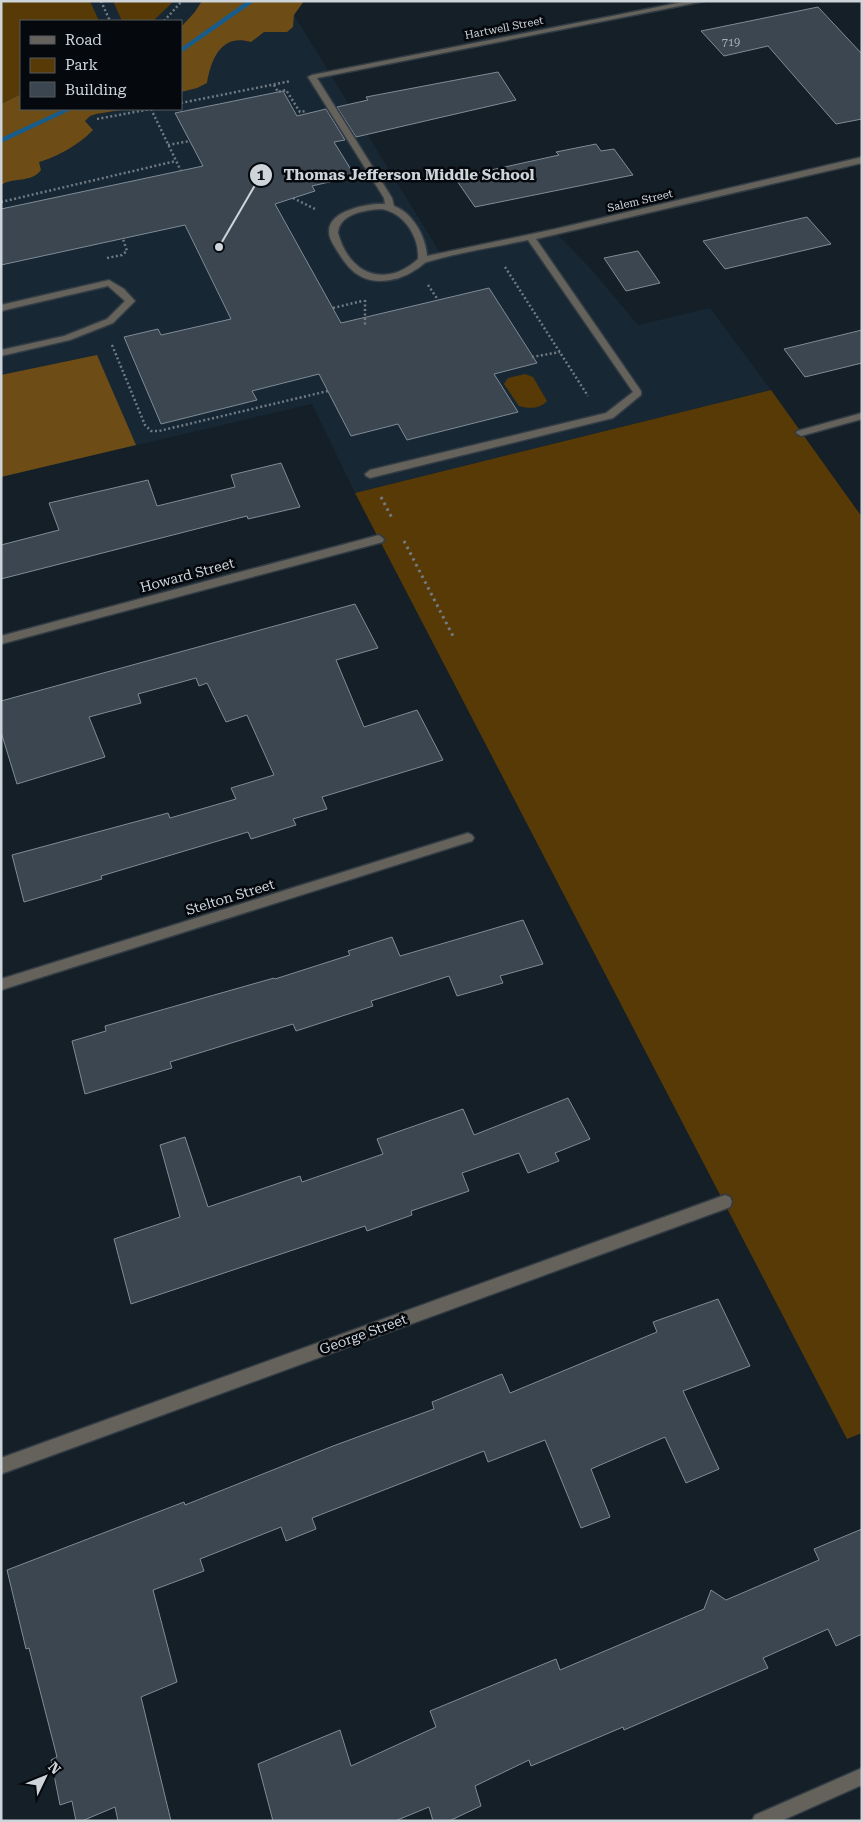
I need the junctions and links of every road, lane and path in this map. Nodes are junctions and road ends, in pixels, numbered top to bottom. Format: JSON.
{"nodes":[{"id":1,"x":101,"y":1,"type":"edge"},
{"id":2,"x":182,"y":1,"type":"edge"},
{"id":3,"x":701,"y":1,"type":"edge"},
{"id":4,"x":110,"y":20,"type":"edge"},
{"id":5,"x":165,"y":20,"type":"edge"},
{"id":6,"x":312,"y":77,"type":"junction"},
{"id":7,"x":274,"y":85,"type":"junction"},
{"id":8,"x":278,"y":92,"type":"dead end"},
{"id":9,"x":182,"y":103,"type":"edge"},
{"id":10,"x":146,"y":110,"type":"edge"},
{"id":11,"x":151,"y":110,"type":"edge"},
{"id":12,"x":97,"y":119,"type":"dead end"},
{"id":13,"x":190,"y":141,"type":"dead end"},
{"id":14,"x":168,"y":145,"type":"junction"},
{"id":15,"x":862,"y":160,"type":"edge"},
{"id":16,"x":176,"y":162,"type":"junction"},
{"id":17,"x":181,"y":171,"type":"dead end"},
{"id":18,"x":293,"y":198,"type":"dead end"},
{"id":19,"x":1,"y":202,"type":"edge"},
{"id":20,"x":390,"y":208,"type":"junction"},
{"id":21,"x":322,"y":212,"type":"dead end"},
{"id":22,"x":530,"y":237,"type":"junction"},
{"id":23,"x":422,"y":260,"type":"junction"},
{"id":24,"x":500,"y":260,"type":"dead end"},
{"id":25,"x":425,"y":280,"type":"dead end"},
{"id":26,"x":365,"y":294,"type":"dead end"},
{"id":27,"x":365,"y":300,"type":"junction"},
{"id":28,"x":438,"y":300,"type":"dead end"},
{"id":29,"x":1,"y":308,"type":"edge"},
{"id":30,"x":333,"y":308,"type":"dead end"},
{"id":31,"x":365,"y":325,"type":"dead end"},
{"id":32,"x":108,"y":338,"type":"dead end"},
{"id":33,"x":560,"y":352,"type":"junction"},
{"id":34,"x":1,"y":353,"type":"edge"},
{"id":35,"x":532,"y":357,"type":"dead end"},
{"id":36,"x":328,"y":391,"type":"dead end"},
{"id":37,"x":862,"y":416,"type":"edge"},
{"id":38,"x":602,"y":418,"type":"junction"},
{"id":39,"x":801,"y":433,"type":"dead end"},
{"id":40,"x":370,"y":474,"type":"joint"},
{"id":41,"x":396,"y":526,"type":"dead end"},
{"id":42,"x":401,"y":534,"type":"dead end"},
{"id":43,"x":380,"y":540,"type":"dead end"},
{"id":44,"x":454,"y":638,"type":"dead end"},
{"id":45,"x":1,"y":640,"type":"edge"},
{"id":46,"x":468,"y":838,"type":"dead end"},
{"id":47,"x":1,"y":985,"type":"edge"},
{"id":48,"x":724,"y":1202,"type":"dead end"},
{"id":49,"x":1,"y":1466,"type":"edge"},
{"id":50,"x":862,"y":1776,"type":"edge"},
{"id":51,"x":762,"y":1821,"type":"edge"}],
"edges":[{"from":1,"to":4,"type":"path"},
{"from":2,"to":5,"type":"path"},
{"from":3,"to":6,"type":"street","name":"Hartwell Street"},
{"from":6,"to":7,"type":"path"},
{"from":6,"to":20,"type":"street"},
{"from":7,"to":8,"type":"path"},
{"from":7,"to":9,"type":"path"},
{"from":10,"to":12,"type":"path"},
{"from":11,"to":14,"type":"path"},
{"from":13,"to":14,"type":"path"},
{"from":14,"to":16,"type":"path"},
{"from":15,"to":22,"type":"street","name":"Salem Street"},
{"from":16,"to":17,"type":"path"},
{"from":16,"to":19,"type":"path"},
{"from":18,"to":21,"type":"path"},
{"from":20,"to":23,"type":"street"},
{"from":20,"to":23,"type":"street"},
{"from":22,"to":23,"type":"street","name":"Salem Street"},
{"from":22,"to":38,"type":"street"},
{"from":24,"to":33,"type":"path"},
{"from":25,"to":28,"type":"path"},
{"from":26,"to":27,"type":"path"},
{"from":27,"to":30,"type":"path"},
{"from":27,"to":31,"type":"path"},
{"from":29,"to":34,"type":"street"},
{"from":32,"to":36,"type":"path"},
{"from":33,"to":35,"type":"path"},
{"from":33,"to":38,"type":"path"},
{"from":37,"to":39,"type":"street"},
{"from":38,"to":40,"type":"street"},
{"from":40,"to":41,"type":"path"},
{"from":42,"to":44,"type":"path"},
{"from":43,"to":45,"type":"street","name":"Howard Street"},
{"from":46,"to":47,"type":"street","name":"Stelton Street"},
{"from":48,"to":49,"type":"street","name":"George Street"},
{"from":50,"to":51,"type":"street"}]}
